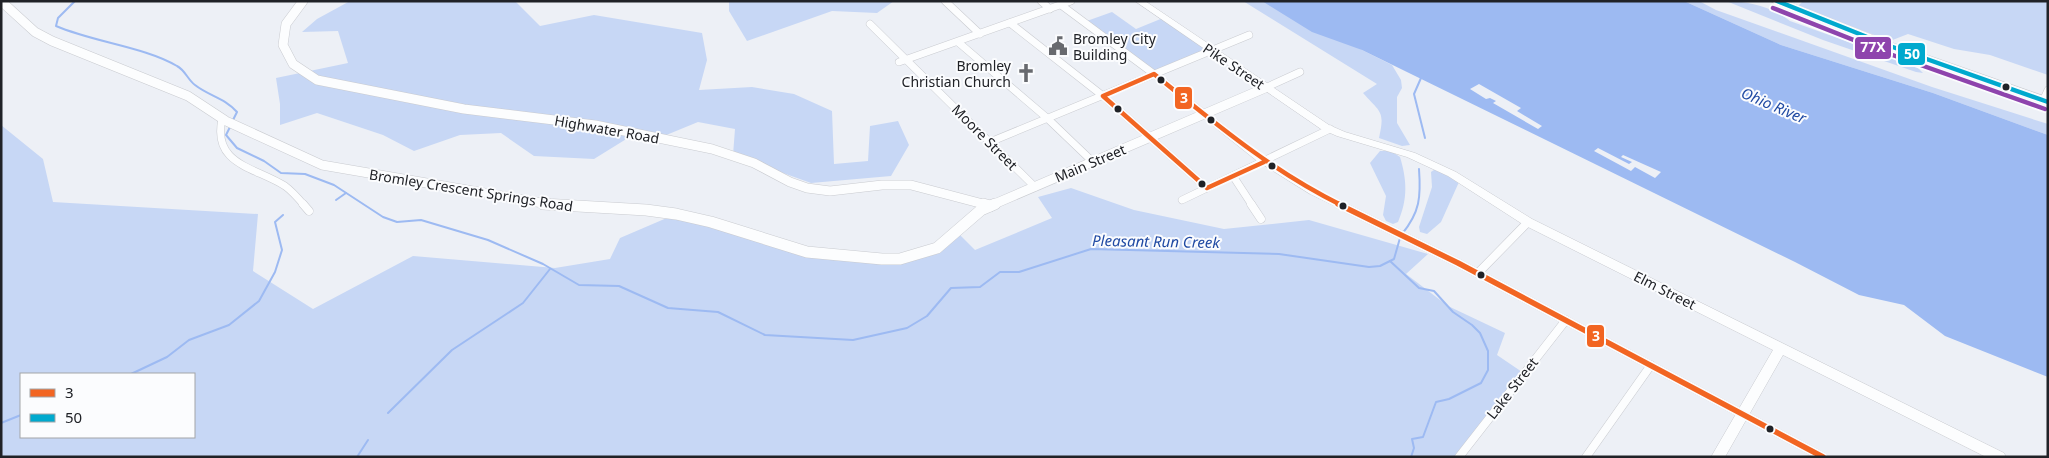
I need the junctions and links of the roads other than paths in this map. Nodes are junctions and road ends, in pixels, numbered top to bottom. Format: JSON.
{"nodes":[{"id":1,"x":1,"y":1,"type":"edge"},
{"id":2,"x":303,"y":1,"type":"edge"},
{"id":3,"x":945,"y":1,"type":"edge"},
{"id":4,"x":1041,"y":1,"type":"edge"},
{"id":5,"x":1070,"y":1,"type":"edge"},
{"id":6,"x":1139,"y":1,"type":"edge"},
{"id":7,"x":1776,"y":1,"type":"edge"},
{"id":8,"x":1061,"y":5,"type":"junction"},
{"id":9,"x":1050,"y":9,"type":"junction"},
{"id":10,"x":1010,"y":23,"type":"junction"},
{"id":11,"x":870,"y":24,"type":"dead end"},
{"id":12,"x":980,"y":34,"type":"junction"},
{"id":13,"x":1249,"y":35,"type":"dead end"},
{"id":14,"x":958,"y":42,"type":"junction"},
{"id":15,"x":1211,"y":51,"type":"junction"},
{"id":16,"x":903,"y":61,"type":"junction"},
{"id":17,"x":1300,"y":72,"type":"dead end"},
{"id":18,"x":1154,"y":74,"type":"junction"},
{"id":19,"x":1265,"y":88,"type":"junction"},
{"id":20,"x":2048,"y":90,"type":"edge"},
{"id":21,"x":1103,"y":96,"type":"junction"},
{"id":22,"x":2045,"y":102,"type":"edge"},
{"id":23,"x":1204,"y":114,"type":"junction"},
{"id":24,"x":1048,"y":118,"type":"junction"},
{"id":25,"x":224,"y":120,"type":"junction"},
{"id":26,"x":1330,"y":129,"type":"junction"},
{"id":27,"x":1150,"y":137,"type":"junction"},
{"id":28,"x":990,"y":142,"type":"junction"},
{"id":29,"x":1093,"y":162,"type":"junction"},
{"id":30,"x":1264,"y":162,"type":"junction"},
{"id":31,"x":1233,"y":176,"type":"junction"},
{"id":32,"x":1035,"y":187,"type":"junction"},
{"id":33,"x":1207,"y":188,"type":"junction"},
{"id":34,"x":1182,"y":200,"type":"dead end"},
{"id":35,"x":990,"y":206,"type":"junction"},
{"id":36,"x":309,"y":211,"type":"dead end"},
{"id":37,"x":1261,"y":219,"type":"dead end"},
{"id":38,"x":1528,"y":222,"type":"junction"},
{"id":39,"x":1478,"y":273,"type":"junction"},
{"id":40,"x":1566,"y":320,"type":"junction"},
{"id":41,"x":1781,"y":348,"type":"junction"},
{"id":42,"x":1651,"y":365,"type":"junction"},
{"id":43,"x":1743,"y":414,"type":"junction"},
{"id":44,"x":1459,"y":457,"type":"edge"},
{"id":45,"x":1586,"y":457,"type":"edge"},
{"id":46,"x":1718,"y":457,"type":"edge"},
{"id":47,"x":1823,"y":457,"type":"edge"},
{"id":48,"x":1999,"y":457,"type":"edge"}],
"edges":[{"from":1,"to":25,"type":"street","name":"Bromley Crescent Springs Road"},
{"from":2,"to":35,"type":"street","name":"Highwater Road"},
{"from":3,"to":12,"type":"street"},
{"from":4,"to":9,"type":"street"},
{"from":5,"to":8,"type":"street"},
{"from":6,"to":15,"type":"main road","name":"Pike Street"},
{"from":7,"to":22,"type":"main road"},
{"from":8,"to":9,"type":"street"},
{"from":8,"to":18,"type":"street"},
{"from":9,"to":10,"type":"street"},
{"from":10,"to":12,"type":"street"},
{"from":10,"to":21,"type":"street"},
{"from":11,"to":16,"type":"street","name":"Moore Street"},
{"from":12,"to":14,"type":"street"},
{"from":13,"to":15,"type":"street"},
{"from":14,"to":16,"type":"street"},
{"from":14,"to":24,"type":"street"},
{"from":15,"to":18,"type":"street"},
{"from":15,"to":19,"type":"main road","name":"Pike Street"},
{"from":16,"to":28,"type":"street","name":"Moore Street"},
{"from":17,"to":19,"type":"street","name":"Main Street"},
{"from":18,"to":21,"type":"street"},
{"from":18,"to":23,"type":"street"},
{"from":19,"to":23,"type":"street","name":"Main Street"},
{"from":19,"to":26,"type":"main road","name":"Pike Street"},
{"from":20,"to":22,"type":"street"},
{"from":21,"to":24,"type":"street"},
{"from":21,"to":27,"type":"street"},
{"from":23,"to":27,"type":"street","name":"Main Street"},
{"from":23,"to":30,"type":"street"},
{"from":24,"to":28,"type":"street"},
{"from":24,"to":29,"type":"street"},
{"from":25,"to":35,"type":"street","name":"Bromley Crescent Springs Road"},
{"from":25,"to":36,"type":"street"},
{"from":26,"to":30,"type":"street"},
{"from":26,"to":38,"type":"main road","name":"Elm Street"},
{"from":27,"to":29,"type":"street","name":"Main Street"},
{"from":27,"to":33,"type":"street"},
{"from":28,"to":32,"type":"street","name":"Moore Street"},
{"from":29,"to":32,"type":"street","name":"Main Street"},
{"from":30,"to":31,"type":"street"},
{"from":30,"to":39,"type":"street"},
{"from":31,"to":33,"type":"street"},
{"from":31,"to":37,"type":"street"},
{"from":32,"to":35,"type":"street","name":"Main Street"},
{"from":33,"to":34,"type":"street"},
{"from":38,"to":39,"type":"street"},
{"from":38,"to":41,"type":"main road","name":"Elm Street"},
{"from":39,"to":40,"type":"street"},
{"from":40,"to":42,"type":"street"},
{"from":40,"to":44,"type":"street","name":"Lake Street"},
{"from":41,"to":43,"type":"main road"},
{"from":41,"to":48,"type":"main road","name":"Elm Street"},
{"from":42,"to":43,"type":"street"},
{"from":42,"to":45,"type":"street"},
{"from":43,"to":46,"type":"main road"},
{"from":43,"to":47,"type":"street"}]}
